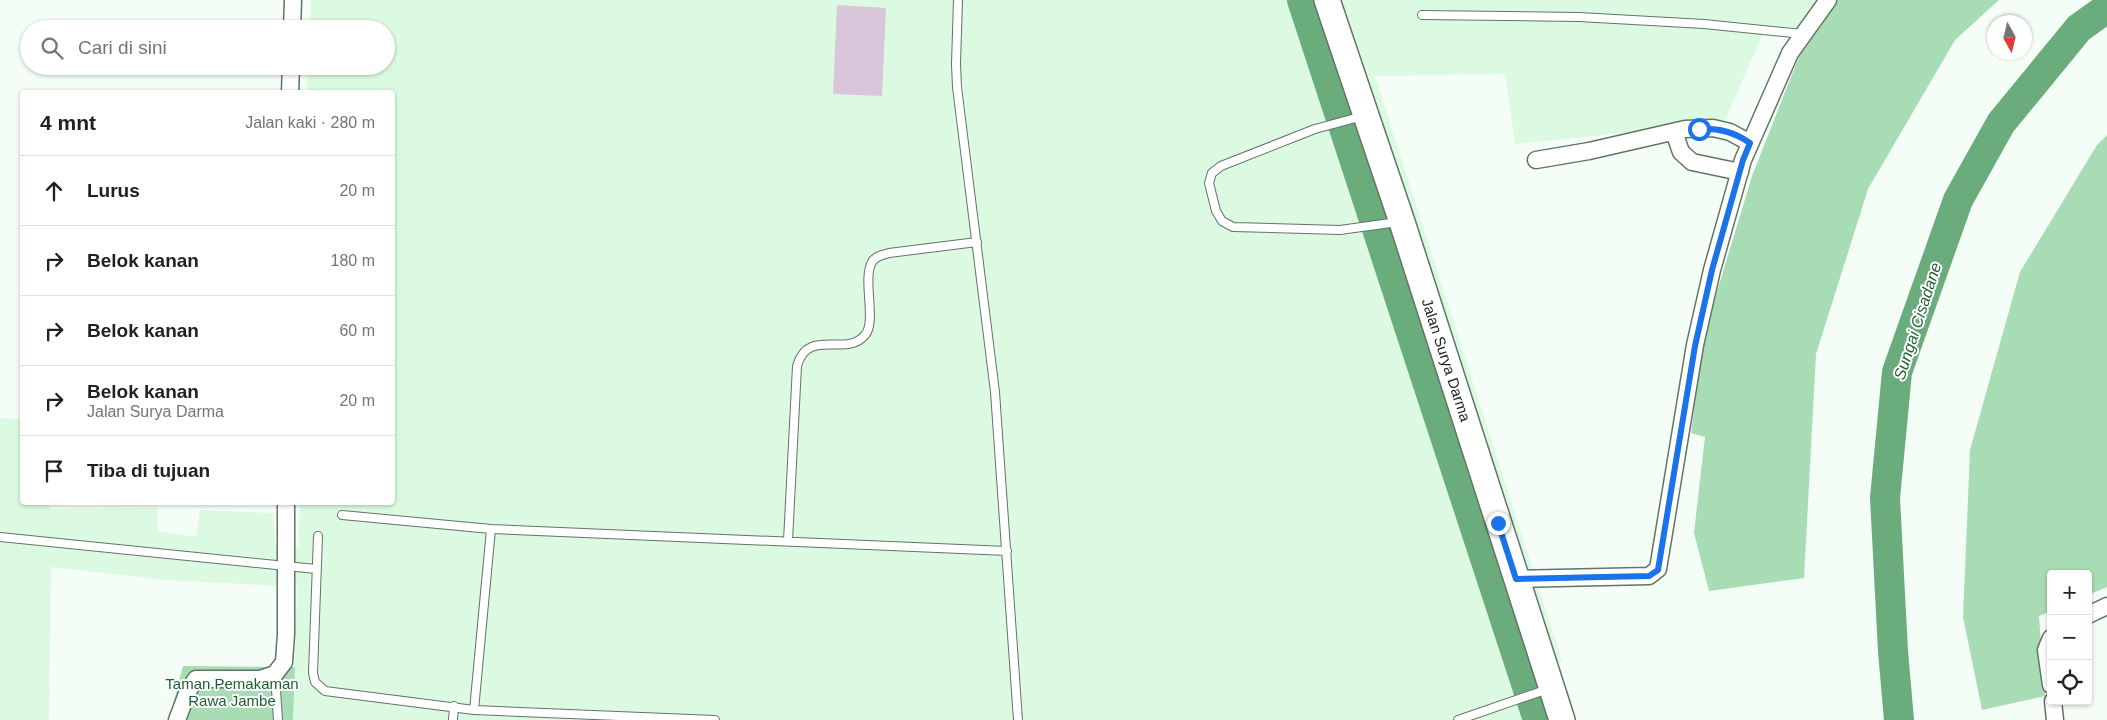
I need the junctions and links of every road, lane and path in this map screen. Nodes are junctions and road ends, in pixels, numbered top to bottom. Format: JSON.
{"nodes":[{"id":1,"x":292,"y":0,"type":"edge"},
{"id":2,"x":958,"y":0,"type":"edge"},
{"id":3,"x":1327,"y":0,"type":"edge"},
{"id":4,"x":1828,"y":0,"type":"edge"},
{"id":5,"x":1422,"y":16,"type":"dead end"},
{"id":6,"x":292,"y":20,"type":"edge"},
{"id":7,"x":1803,"y":34,"type":"junction"},
{"id":8,"x":291,"y":75,"type":"edge"},
{"id":9,"x":290,"y":90,"type":"edge"},
{"id":10,"x":1360,"y":117,"type":"junction"},
{"id":11,"x":1674,"y":132,"type":"junction"},
{"id":12,"x":1750,"y":143,"type":"junction"},
{"id":13,"x":1536,"y":160,"type":"dead end"},
{"id":14,"x":1740,"y":172,"type":"junction"},
{"id":15,"x":1397,"y":222,"type":"junction"},
{"id":16,"x":977,"y":242,"type":"junction"},
{"id":17,"x":286,"y":505,"type":"edge"},
{"id":18,"x":342,"y":515,"type":"dead end"},
{"id":19,"x":491,"y":529,"type":"junction"},
{"id":20,"x":318,"y":536,"type":"dead end"},
{"id":21,"x":0,"y":538,"type":"edge"},
{"id":22,"x":788,"y":541,"type":"junction"},
{"id":23,"x":1007,"y":551,"type":"junction"},
{"id":24,"x":286,"y":566,"type":"junction"},
{"id":25,"x":316,"y":569,"type":"junction"},
{"id":26,"x":1516,"y":579,"type":"junction"},
{"id":27,"x":2107,"y":606,"type":"edge"},
{"id":28,"x":2092,"y":613,"type":"edge"},
{"id":29,"x":275,"y":674,"type":"junction"},
{"id":30,"x":1548,"y":689,"type":"junction"},
{"id":31,"x":2053,"y":705,"type":"edge"},
{"id":32,"x":454,"y":706,"type":"junction"},
{"id":33,"x":474,"y":710,"type":"junction"},
{"id":34,"x":177,"y":720,"type":"edge"},
{"id":35,"x":278,"y":720,"type":"edge"},
{"id":36,"x":453,"y":720,"type":"edge"},
{"id":37,"x":715,"y":720,"type":"edge"},
{"id":38,"x":1018,"y":720,"type":"edge"},
{"id":39,"x":1458,"y":720,"type":"edge"},
{"id":40,"x":1562,"y":720,"type":"edge"},
{"id":41,"x":2055,"y":720,"type":"edge"}],
"edges":[{"from":1,"to":6,"type":"street"},
{"from":2,"to":16,"type":"lane"},
{"from":3,"to":10,"type":"main road","name":"Jalan Surya Darma"},
{"from":4,"to":7,"type":"street"},
{"from":5,"to":7,"type":"lane"},
{"from":7,"to":12,"type":"street"},
{"from":8,"to":9,"type":"street"},
{"from":10,"to":15,"type":"main road","name":"Jalan Surya Darma"},
{"from":10,"to":15,"type":"lane"},
{"from":11,"to":12,"type":"street"},
{"from":11,"to":13,"type":"street"},
{"from":11,"to":14,"type":"street"},
{"from":12,"to":14,"type":"street"},
{"from":14,"to":26,"type":"street"},
{"from":15,"to":26,"type":"main road","name":"Jalan Surya Darma"},
{"from":16,"to":22,"type":"lane"},
{"from":16,"to":23,"type":"lane"},
{"from":17,"to":24,"type":"street"},
{"from":18,"to":19,"type":"lane"},
{"from":19,"to":22,"type":"lane"},
{"from":19,"to":33,"type":"lane"},
{"from":20,"to":25,"type":"lane"},
{"from":21,"to":24,"type":"lane"},
{"from":22,"to":23,"type":"lane"},
{"from":23,"to":38,"type":"lane"},
{"from":24,"to":25,"type":"lane"},
{"from":24,"to":29,"type":"street"},
{"from":25,"to":32,"type":"lane"},
{"from":26,"to":30,"type":"main road","name":"Jalan Surya Darma"},
{"from":27,"to":28,"type":"street"},
{"from":29,"to":34,"type":"street"},
{"from":29,"to":35,"type":"lane"},
{"from":30,"to":39,"type":"lane"},
{"from":30,"to":40,"type":"main road","name":"Jalan Surya Darma"},
{"from":31,"to":41,"type":"street"},
{"from":32,"to":33,"type":"lane"},
{"from":32,"to":36,"type":"lane"},
{"from":33,"to":37,"type":"lane"}]}
